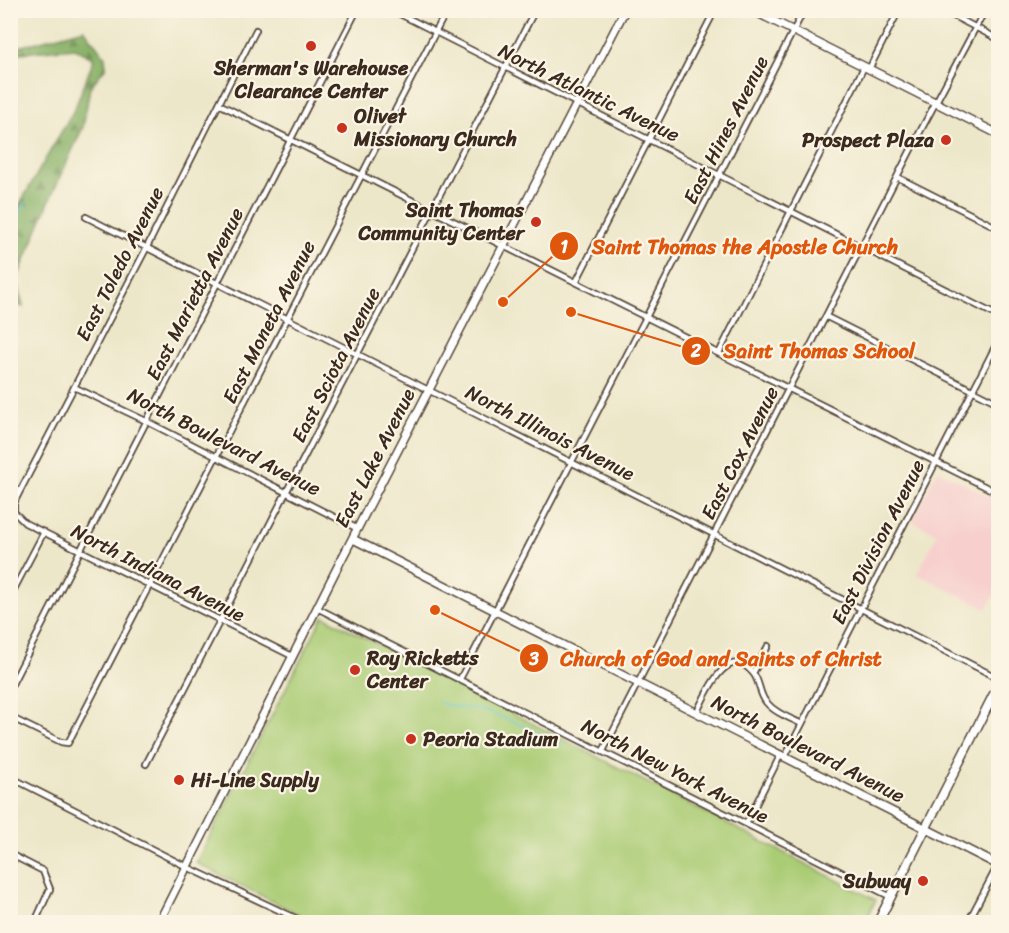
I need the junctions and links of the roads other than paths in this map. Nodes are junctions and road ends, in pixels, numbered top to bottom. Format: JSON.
{"nodes":[{"id":1,"x":357,"y":10,"type":"edge"},
{"id":2,"x":392,"y":10,"type":"edge"},
{"id":3,"x":447,"y":10,"type":"edge"},
{"id":4,"x":535,"y":10,"type":"edge"},
{"id":5,"x":625,"y":10,"type":"edge"},
{"id":6,"x":715,"y":10,"type":"edge"},
{"id":7,"x":752,"y":10,"type":"edge"},
{"id":8,"x":804,"y":10,"type":"edge"},
{"id":9,"x":899,"y":10,"type":"edge"},
{"id":10,"x":942,"y":10,"type":"edge"},
{"id":11,"x":985,"y":10,"type":"edge"},
{"id":12,"x":976,"y":28,"type":"junction"},
{"id":13,"x":256,"y":30,"type":"dead end"},
{"id":14,"x":794,"y":32,"type":"junction"},
{"id":15,"x":436,"y":33,"type":"junction"},
{"id":16,"x":999,"y":39,"type":"edge"},
{"id":17,"x":506,"y":68,"type":"junction"},
{"id":18,"x":866,"y":68,"type":"junction"},
{"id":19,"x":936,"y":103,"type":"junction"},
{"id":20,"x":219,"y":104,"type":"junction"},
{"id":21,"x":576,"y":104,"type":"junction"},
{"id":22,"x":999,"y":134,"type":"edge"},
{"id":23,"x":291,"y":139,"type":"junction"},
{"id":24,"x":649,"y":140,"type":"junction"},
{"id":25,"x":362,"y":175,"type":"junction"},
{"id":26,"x":720,"y":175,"type":"junction"},
{"id":27,"x":897,"y":177,"type":"junction"},
{"id":28,"x":432,"y":210,"type":"junction"},
{"id":29,"x":791,"y":211,"type":"junction"},
{"id":30,"x":86,"y":217,"type":"dead end"},
{"id":31,"x":999,"y":228,"type":"edge"},
{"id":32,"x":502,"y":246,"type":"junction"},
{"id":33,"x":862,"y":246,"type":"junction"},
{"id":34,"x":147,"y":247,"type":"junction"},
{"id":35,"x":576,"y":282,"type":"junction"},
{"id":36,"x":218,"y":283,"type":"junction"},
{"id":37,"x":826,"y":316,"type":"junction"},
{"id":38,"x":999,"y":316,"type":"edge"},
{"id":39,"x":647,"y":318,"type":"junction"},
{"id":40,"x":288,"y":319,"type":"junction"},
{"id":41,"x":999,"y":341,"type":"edge"},
{"id":42,"x":719,"y":353,"type":"junction"},
{"id":43,"x":359,"y":354,"type":"junction"},
{"id":44,"x":74,"y":387,"type":"junction"},
{"id":45,"x":790,"y":388,"type":"junction"},
{"id":46,"x":429,"y":389,"type":"junction"},
{"id":47,"x":973,"y":390,"type":"junction"},
{"id":48,"x":999,"y":403,"type":"edge"},
{"id":49,"x":146,"y":421,"type":"junction"},
{"id":50,"x":217,"y":457,"type":"junction"},
{"id":51,"x":936,"y":460,"type":"junction"},
{"id":52,"x":573,"y":462,"type":"junction"},
{"id":53,"x":287,"y":492,"type":"junction"},
{"id":54,"x":999,"y":493,"type":"edge"},
{"id":55,"x":14,"y":512,"type":"joint"},
{"id":56,"x":358,"y":529,"type":"junction"},
{"id":57,"x":44,"y":532,"type":"junction"},
{"id":58,"x":715,"y":534,"type":"junction"},
{"id":59,"x":352,"y":539,"type":"junction"},
{"id":60,"x":81,"y":550,"type":"junction"},
{"id":61,"x":150,"y":586,"type":"junction"},
{"id":62,"x":10,"y":597,"type":"edge"},
{"id":63,"x":317,"y":608,"type":"junction"},
{"id":64,"x":862,"y":609,"type":"junction"},
{"id":65,"x":496,"y":611,"type":"junction"},
{"id":66,"x":220,"y":620,"type":"junction"},
{"id":67,"x":768,"y":646,"type":"dead end"},
{"id":68,"x":292,"y":656,"type":"junction"},
{"id":69,"x":753,"y":673,"type":"junction"},
{"id":70,"x":999,"y":678,"type":"edge"},
{"id":71,"x":460,"y":679,"type":"junction"},
{"id":72,"x":638,"y":682,"type":"junction"},
{"id":73,"x":999,"y":686,"type":"edge"},
{"id":74,"x":10,"y":688,"type":"edge"},
{"id":75,"x":697,"y":712,"type":"junction"},
{"id":76,"x":10,"y":717,"type":"edge"},
{"id":77,"x":802,"y":724,"type":"junction"},
{"id":78,"x":603,"y":751,"type":"junction"},
{"id":79,"x":783,"y":756,"type":"junction"},
{"id":80,"x":146,"y":764,"type":"dead end"},
{"id":81,"x":10,"y":777,"type":"edge"},
{"id":82,"x":746,"y":824,"type":"junction"},
{"id":83,"x":926,"y":828,"type":"junction"},
{"id":84,"x":10,"y":854,"type":"edge"},
{"id":85,"x":999,"y":865,"type":"edge"},
{"id":86,"x":187,"y":867,"type":"junction"},
{"id":87,"x":891,"y":897,"type":"junction"},
{"id":88,"x":35,"y":922,"type":"edge"},
{"id":89,"x":159,"y":922,"type":"edge"},
{"id":90,"x":304,"y":922,"type":"edge"},
{"id":91,"x":878,"y":922,"type":"edge"},
{"id":92,"x":968,"y":922,"type":"edge"}],
"edges":[{"from":1,"to":23,"type":"street","name":"East Marietta Avenue"},
{"from":2,"to":15,"type":"street","name":"North Atlantic Avenue"},
{"from":3,"to":15,"type":"street","name":"East Moneta Avenue"},
{"from":4,"to":17,"type":"street","name":"East Sciota Avenue"},
{"from":5,"to":21,"type":"street","name":"East Lake Avenue"},
{"from":6,"to":24,"type":"street"},
{"from":7,"to":14,"type":"street"},
{"from":8,"to":14,"type":"street","name":"East Hines Avenue"},
{"from":9,"to":18,"type":"street"},
{"from":10,"to":12,"type":"street"},
{"from":11,"to":12,"type":"street","name":"East Cox Avenue"},
{"from":12,"to":16,"type":"street"},
{"from":12,"to":19,"type":"street","name":"East Cox Avenue"},
{"from":13,"to":20,"type":"street","name":"East Toledo Avenue"},
{"from":14,"to":18,"type":"street"},
{"from":14,"to":26,"type":"street","name":"East Hines Avenue"},
{"from":15,"to":17,"type":"street","name":"North Atlantic Avenue"},
{"from":15,"to":25,"type":"street","name":"East Moneta Avenue"},
{"from":17,"to":21,"type":"street","name":"North Atlantic Avenue"},
{"from":17,"to":28,"type":"street","name":"East Sciota Avenue"},
{"from":18,"to":19,"type":"street"},
{"from":18,"to":29,"type":"street"},
{"from":19,"to":22,"type":"street"},
{"from":19,"to":27,"type":"street","name":"East Cox Avenue"},
{"from":20,"to":23,"type":"street"},
{"from":20,"to":34,"type":"street","name":"East Toledo Avenue"},
{"from":21,"to":24,"type":"street","name":"North Atlantic Avenue"},
{"from":21,"to":32,"type":"street","name":"East Lake Avenue"},
{"from":23,"to":25,"type":"street"},
{"from":23,"to":36,"type":"street","name":"East Marietta Avenue"},
{"from":24,"to":26,"type":"street","name":"North Atlantic Avenue"},
{"from":24,"to":35,"type":"street"},
{"from":25,"to":28,"type":"street"},
{"from":25,"to":40,"type":"street","name":"East Moneta Avenue"},
{"from":26,"to":29,"type":"street","name":"North Atlantic Avenue"},
{"from":26,"to":39,"type":"street","name":"East Hines Avenue"},
{"from":27,"to":31,"type":"street"},
{"from":27,"to":33,"type":"street","name":"East Cox Avenue"},
{"from":28,"to":32,"type":"street"},
{"from":28,"to":43,"type":"street","name":"East Sciota Avenue"},
{"from":29,"to":33,"type":"street","name":"North Atlantic Avenue"},
{"from":29,"to":42,"type":"street"},
{"from":30,"to":34,"type":"street","name":"North Illinois Avenue"},
{"from":32,"to":35,"type":"street"},
{"from":32,"to":46,"type":"street","name":"East Lake Avenue"},
{"from":33,"to":37,"type":"street","name":"East Cox Avenue"},
{"from":33,"to":38,"type":"street","name":"North Atlantic Avenue"},
{"from":34,"to":36,"type":"street","name":"North Illinois Avenue"},
{"from":34,"to":44,"type":"street","name":"East Toledo Avenue"},
{"from":35,"to":39,"type":"street"},
{"from":36,"to":40,"type":"street","name":"North Illinois Avenue"},
{"from":36,"to":49,"type":"street","name":"East Marietta Avenue"},
{"from":37,"to":45,"type":"street","name":"East Cox Avenue"},
{"from":37,"to":47,"type":"street"},
{"from":39,"to":42,"type":"street"},
{"from":39,"to":52,"type":"street","name":"East Hines Avenue"},
{"from":40,"to":43,"type":"street","name":"North Illinois Avenue"},
{"from":40,"to":50,"type":"street","name":"East Moneta Avenue"},
{"from":41,"to":47,"type":"street","name":"East Division Avenue"},
{"from":42,"to":45,"type":"street"},
{"from":43,"to":46,"type":"street","name":"North Illinois Avenue"},
{"from":43,"to":53,"type":"street","name":"East Sciota Avenue"},
{"from":44,"to":49,"type":"street","name":"North Boulevard Avenue"},
{"from":44,"to":55,"type":"street","name":"East Toledo Avenue"},
{"from":45,"to":51,"type":"street"},
{"from":45,"to":58,"type":"street","name":"East Cox Avenue"},
{"from":46,"to":52,"type":"street","name":"North Illinois Avenue"},
{"from":46,"to":56,"type":"street","name":"East Lake Avenue"},
{"from":47,"to":48,"type":"street"},
{"from":47,"to":51,"type":"street","name":"East Division Avenue"},
{"from":49,"to":50,"type":"street","name":"North Boulevard Avenue"},
{"from":49,"to":60,"type":"street","name":"East Marietta Avenue"},
{"from":50,"to":53,"type":"street","name":"North Boulevard Avenue"},
{"from":50,"to":61,"type":"street","name":"East Moneta Avenue"},
{"from":51,"to":54,"type":"street"},
{"from":51,"to":64,"type":"street","name":"East Division Avenue"},
{"from":52,"to":58,"type":"street","name":"North Illinois Avenue"},
{"from":52,"to":65,"type":"street","name":"East Hines Avenue"},
{"from":53,"to":56,"type":"street","name":"North Boulevard Avenue"},
{"from":53,"to":66,"type":"street","name":"East Sciota Avenue"},
{"from":55,"to":57,"type":"street","name":"North Indiana Avenue"},
{"from":56,"to":59,"type":"street","name":"East Lake Avenue"},
{"from":57,"to":60,"type":"street","name":"North Indiana Avenue"},
{"from":57,"to":62,"type":"street"},
{"from":58,"to":64,"type":"street","name":"North Illinois Avenue"},
{"from":58,"to":72,"type":"street","name":"East Cox Avenue"},
{"from":59,"to":63,"type":"street","name":"East Lake Avenue"},
{"from":59,"to":65,"type":"street","name":"North Boulevard Avenue"},
{"from":60,"to":61,"type":"street","name":"North Indiana Avenue"},
{"from":60,"to":74,"type":"street","name":"East Marietta Avenue"},
{"from":61,"to":66,"type":"street","name":"North Indiana Avenue"},
{"from":61,"to":76,"type":"street","name":"East Moneta Avenue"},
{"from":63,"to":68,"type":"street","name":"East Lake Avenue"},
{"from":63,"to":71,"type":"street","name":"North New York Avenue"},
{"from":64,"to":70,"type":"street","name":"North Illinois Avenue"},
{"from":64,"to":77,"type":"street","name":"East Division Avenue"},
{"from":65,"to":71,"type":"street","name":"East Hines Avenue"},
{"from":65,"to":72,"type":"street","name":"North Boulevard Avenue"},
{"from":66,"to":68,"type":"street","name":"North Indiana Avenue"},
{"from":66,"to":80,"type":"street","name":"East Sciota Avenue"},
{"from":67,"to":69,"type":"street"},
{"from":68,"to":86,"type":"street","name":"East Lake Avenue"},
{"from":69,"to":75,"type":"street"},
{"from":69,"to":77,"type":"street"},
{"from":71,"to":78,"type":"street","name":"North New York Avenue"},
{"from":72,"to":75,"type":"street","name":"North Boulevard Avenue"},
{"from":72,"to":78,"type":"street","name":"East Cox Avenue"},
{"from":73,"to":83,"type":"highway"},
{"from":75,"to":79,"type":"street","name":"North Boulevard Avenue"},
{"from":77,"to":79,"type":"street","name":"East Division Avenue"},
{"from":78,"to":82,"type":"street","name":"North New York Avenue"},
{"from":79,"to":82,"type":"street","name":"East Division Avenue"},
{"from":79,"to":83,"type":"street","name":"North Boulevard Avenue"},
{"from":81,"to":86,"type":"street"},
{"from":82,"to":87,"type":"street","name":"North New York Avenue"},
{"from":83,"to":85,"type":"street","name":"North Boulevard Avenue"},
{"from":83,"to":87,"type":"highway"},
{"from":84,"to":88,"type":"street"},
{"from":85,"to":92,"type":"street"},
{"from":86,"to":89,"type":"street","name":"East Lake Avenue"},
{"from":86,"to":90,"type":"street"},
{"from":87,"to":91,"type":"highway"}]}
